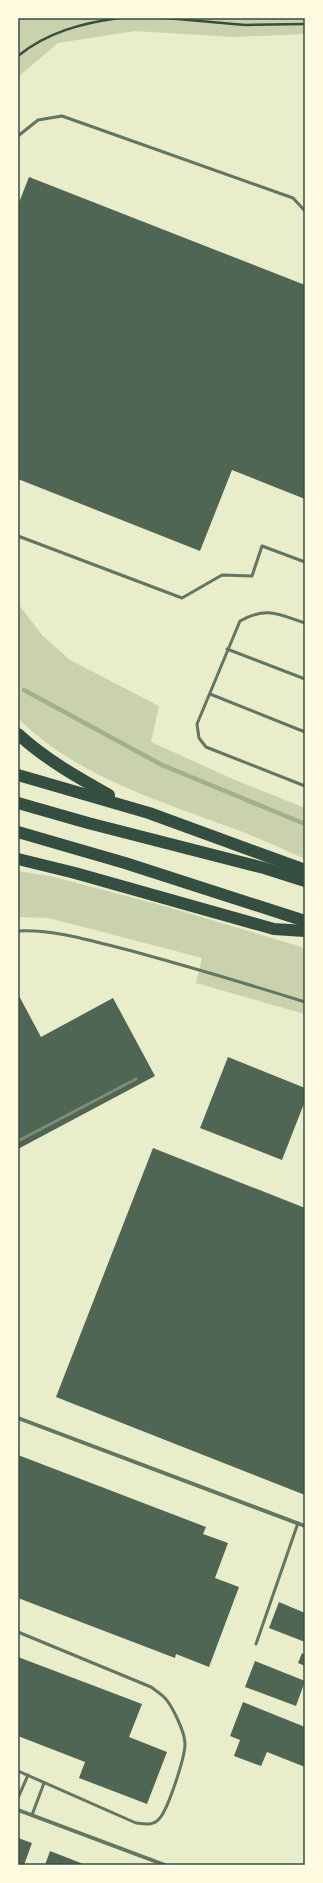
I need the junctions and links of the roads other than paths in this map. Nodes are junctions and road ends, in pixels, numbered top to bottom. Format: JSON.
{"nodes":[{"id":1,"x":18,"y":136,"type":"edge"},
{"id":2,"x":305,"y":211,"type":"edge"},
{"id":3,"x":18,"y":536,"type":"edge"},
{"id":4,"x":305,"y":562,"type":"edge"},
{"id":5,"x":305,"y":623,"type":"edge"},
{"id":6,"x":227,"y":649,"type":"junction"},
{"id":7,"x":305,"y":679,"type":"edge"},
{"id":8,"x":210,"y":694,"type":"junction"},
{"id":9,"x":305,"y":732,"type":"edge"},
{"id":10,"x":18,"y":734,"type":"edge"},
{"id":11,"x":18,"y":775,"type":"edge"},
{"id":12,"x":305,"y":786,"type":"edge"},
{"id":13,"x":18,"y":803,"type":"edge"},
{"id":14,"x":125,"y":805,"type":"junction"},
{"id":15,"x":18,"y":832,"type":"edge"},
{"id":16,"x":18,"y":859,"type":"edge"},
{"id":17,"x":18,"y":866,"type":"edge"},
{"id":18,"x":49,"y":867,"type":"junction"},
{"id":19,"x":305,"y":870,"type":"edge"},
{"id":20,"x":305,"y":881,"type":"edge"},
{"id":21,"x":305,"y":921,"type":"edge"},
{"id":22,"x":18,"y":931,"type":"edge"},
{"id":23,"x":305,"y":931,"type":"edge"},
{"id":24,"x":305,"y":1002,"type":"edge"},
{"id":25,"x":18,"y":1418,"type":"edge"},
{"id":26,"x":298,"y":1523,"type":"junction"},
{"id":27,"x":305,"y":1526,"type":"edge"},
{"id":28,"x":18,"y":1632,"type":"edge"},
{"id":29,"x":256,"y":1644,"type":"dead end"},
{"id":30,"x":18,"y":1771,"type":"edge"},
{"id":31,"x":28,"y":1775,"type":"junction"},
{"id":32,"x":44,"y":1783,"type":"junction"},
{"id":33,"x":18,"y":1798,"type":"edge"},
{"id":34,"x":18,"y":1810,"type":"edge"},
{"id":35,"x":32,"y":1815,"type":"junction"},
{"id":36,"x":165,"y":1865,"type":"edge"}],
"edges":[{"from":1,"to":2,"type":"lane"},
{"from":3,"to":4,"type":"lane"},
{"from":5,"to":6,"type":"lane"},
{"from":6,"to":7,"type":"lane"},
{"from":6,"to":8,"type":"lane"},
{"from":8,"to":9,"type":"lane"},
{"from":8,"to":12,"type":"lane"},
{"from":10,"to":14,"type":"highway"},
{"from":11,"to":14,"type":"highway"},
{"from":13,"to":20,"type":"highway"},
{"from":14,"to":19,"type":"highway"},
{"from":15,"to":21,"type":"highway"},
{"from":16,"to":18,"type":"highway"},
{"from":17,"to":18,"type":"highway"},
{"from":18,"to":23,"type":"highway"},
{"from":22,"to":24,"type":"lane"},
{"from":25,"to":26,"type":"street"},
{"from":26,"to":27,"type":"street"},
{"from":26,"to":29,"type":"lane"},
{"from":28,"to":32,"type":"lane"},
{"from":30,"to":31,"type":"lane"},
{"from":31,"to":32,"type":"lane"},
{"from":31,"to":33,"type":"lane"},
{"from":32,"to":35,"type":"lane"},
{"from":34,"to":35,"type":"street"},
{"from":35,"to":36,"type":"street"}]}
